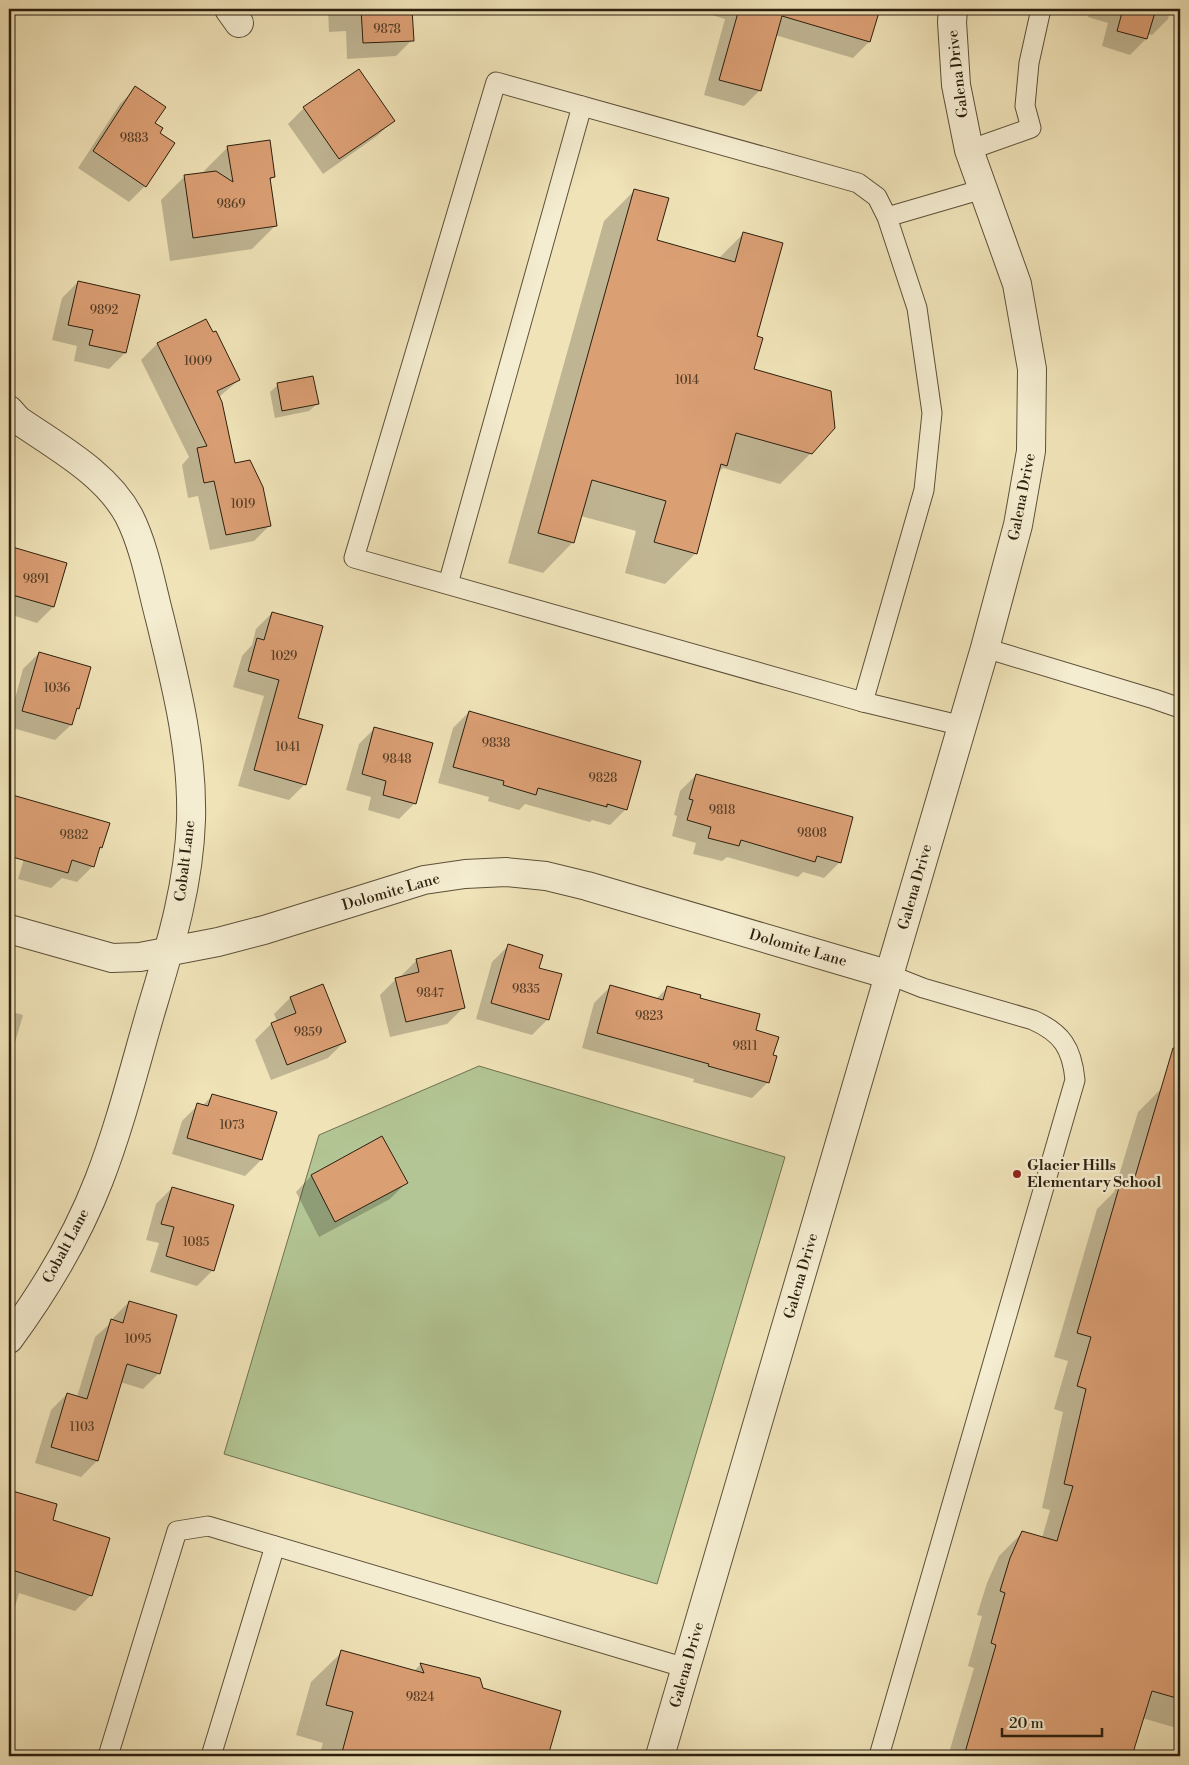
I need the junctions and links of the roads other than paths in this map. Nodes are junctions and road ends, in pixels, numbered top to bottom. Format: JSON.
{"nodes":[{"id":1,"x":953,"y":9,"type":"edge"},
{"id":2,"x":1041,"y":9,"type":"edge"},
{"id":3,"x":582,"y":106,"type":"junction"},
{"id":4,"x":970,"y":150,"type":"junction"},
{"id":5,"x":983,"y":189,"type":"junction"},
{"id":6,"x":887,"y":216,"type":"junction"},
{"id":7,"x":9,"y":410,"type":"edge"},
{"id":8,"x":448,"y":584,"type":"junction"},
{"id":9,"x":985,"y":648,"type":"junction"},
{"id":10,"x":863,"y":702,"type":"junction"},
{"id":11,"x":1180,"y":708,"type":"edge"},
{"id":12,"x":963,"y":726,"type":"junction"},
{"id":13,"x":9,"y":929,"type":"edge"},
{"id":14,"x":169,"y":951,"type":"junction"},
{"id":15,"x":890,"y":975,"type":"junction"},
{"id":16,"x":9,"y":1339,"type":"edge"},
{"id":17,"x":275,"y":1546,"type":"junction"},
{"id":18,"x":686,"y":1668,"type":"junction"},
{"id":19,"x":108,"y":1756,"type":"edge"},
{"id":20,"x":211,"y":1756,"type":"edge"},
{"id":21,"x":660,"y":1756,"type":"edge"},
{"id":22,"x":879,"y":1756,"type":"edge"}],
"edges":[{"from":1,"to":4,"type":"street","name":"Galena Drive"},
{"from":2,"to":4,"type":"lane"},
{"from":3,"to":6,"type":"lane"},
{"from":3,"to":8,"type":"lane"},
{"from":3,"to":8,"type":"lane"},
{"from":4,"to":5,"type":"street","name":"Galena Drive"},
{"from":5,"to":6,"type":"lane"},
{"from":5,"to":9,"type":"street","name":"Galena Drive"},
{"from":6,"to":10,"type":"lane"},
{"from":7,"to":14,"type":"street","name":"Cobalt Lane"},
{"from":8,"to":10,"type":"lane"},
{"from":9,"to":11,"type":"lane"},
{"from":9,"to":12,"type":"street","name":"Galena Drive"},
{"from":10,"to":12,"type":"lane"},
{"from":12,"to":15,"type":"street","name":"Galena Drive"},
{"from":13,"to":14,"type":"street","name":"Dolomite Lane"},
{"from":14,"to":15,"type":"street","name":"Dolomite Lane"},
{"from":14,"to":16,"type":"street","name":"Cobalt Lane"},
{"from":15,"to":18,"type":"street","name":"Galena Drive"},
{"from":15,"to":22,"type":"lane"},
{"from":17,"to":18,"type":"lane"},
{"from":17,"to":19,"type":"lane"},
{"from":17,"to":20,"type":"lane"},
{"from":18,"to":21,"type":"street","name":"Galena Drive"}]}
